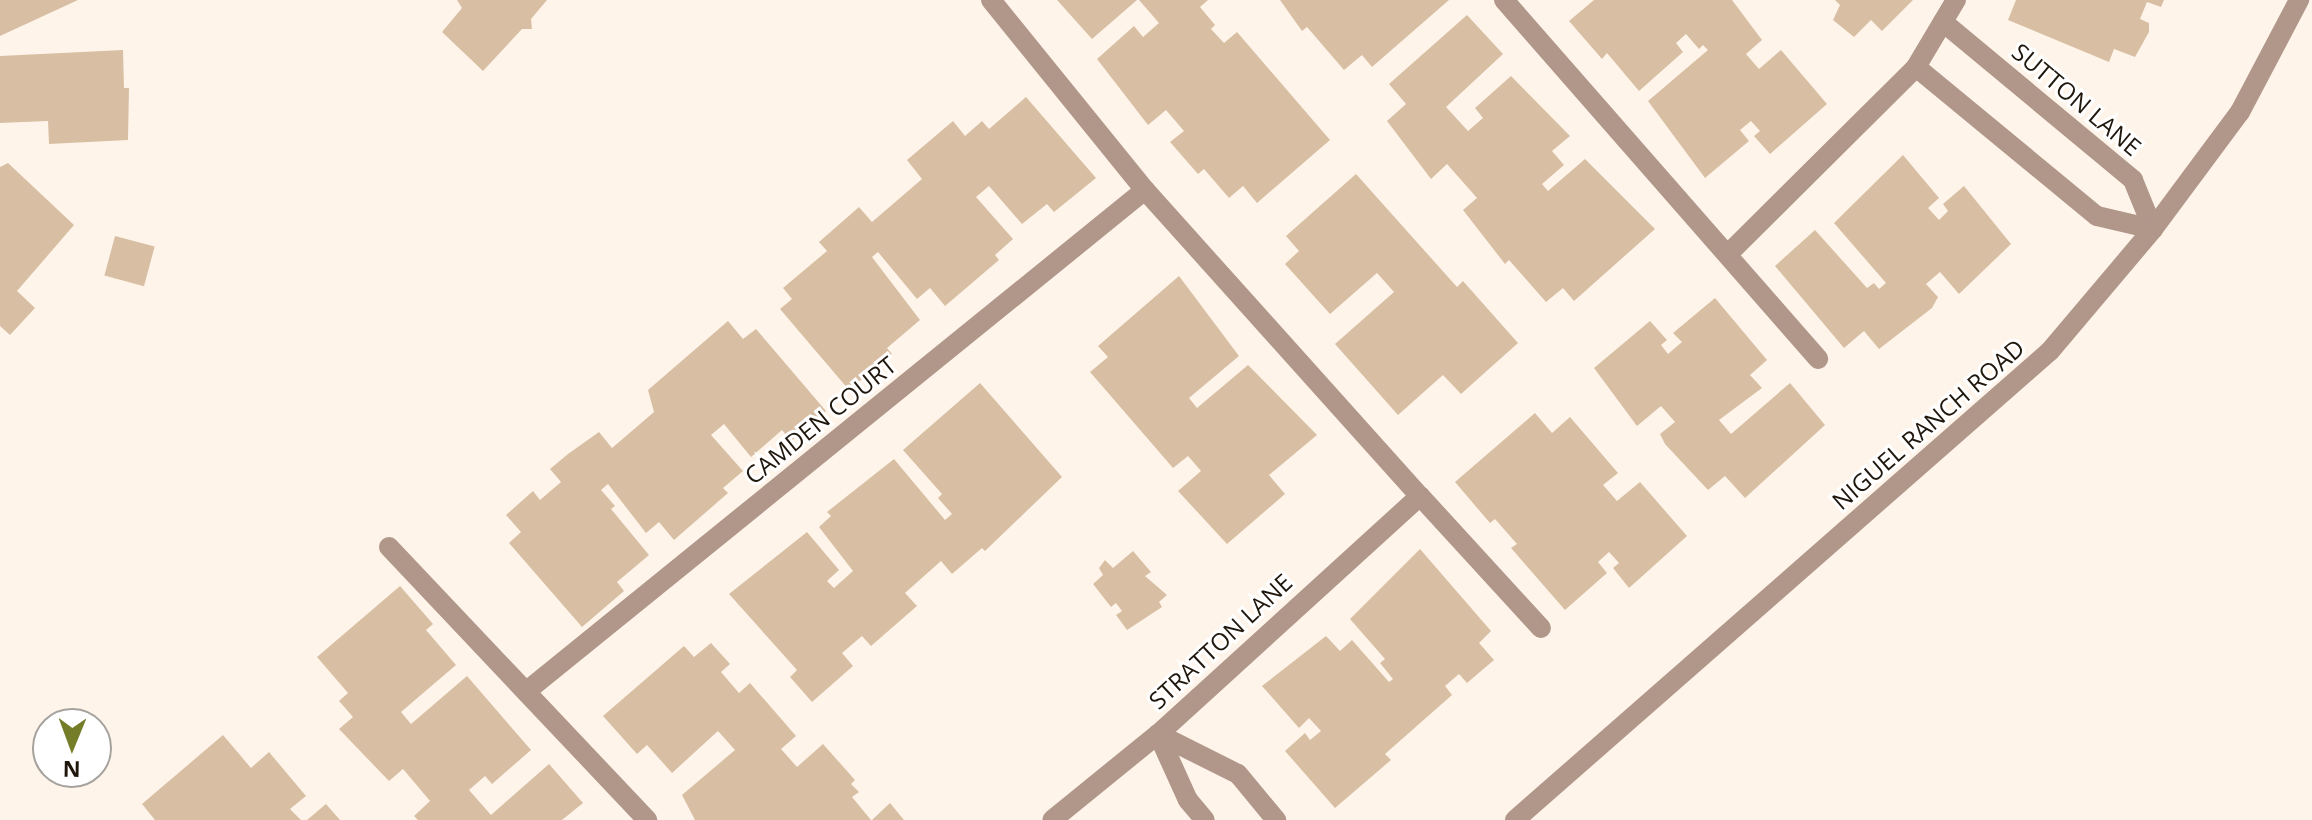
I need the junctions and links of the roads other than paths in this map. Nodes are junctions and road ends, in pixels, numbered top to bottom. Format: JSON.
{"nodes":[{"id":1,"x":991,"y":0,"type":"edge"},
{"id":2,"x":1504,"y":0,"type":"edge"},
{"id":3,"x":1956,"y":0,"type":"edge"},
{"id":4,"x":2299,"y":0,"type":"edge"},
{"id":5,"x":1943,"y":22,"type":"junction"},
{"id":6,"x":1916,"y":67,"type":"junction"},
{"id":7,"x":1145,"y":190,"type":"junction"},
{"id":8,"x":2153,"y":229,"type":"junction"},
{"id":9,"x":1728,"y":254,"type":"junction"},
{"id":10,"x":1818,"y":359,"type":"dead end"},
{"id":11,"x":1420,"y":496,"type":"junction"},
{"id":12,"x":389,"y":547,"type":"dead end"},
{"id":13,"x":1541,"y":628,"type":"dead end"},
{"id":14,"x":528,"y":690,"type":"junction"},
{"id":15,"x":1158,"y":734,"type":"junction"},
{"id":16,"x":647,"y":820,"type":"edge"},
{"id":17,"x":1052,"y":820,"type":"edge"},
{"id":18,"x":1205,"y":820,"type":"edge"},
{"id":19,"x":1276,"y":820,"type":"edge"},
{"id":20,"x":1515,"y":820,"type":"edge"}],
"edges":[{"from":1,"to":7,"type":"street"},
{"from":2,"to":9,"type":"street"},
{"from":3,"to":5,"type":"street"},
{"from":4,"to":8,"type":"street","name":"NIGUEL RANCH ROAD"},
{"from":5,"to":6,"type":"street"},
{"from":5,"to":8,"type":"street","name":"SUTTON LANE"},
{"from":6,"to":8,"type":"street"},
{"from":6,"to":9,"type":"street"},
{"from":7,"to":11,"type":"street"},
{"from":7,"to":14,"type":"street","name":"CAMDEN COURT"},
{"from":8,"to":20,"type":"street","name":"NIGUEL RANCH ROAD"},
{"from":9,"to":10,"type":"street"},
{"from":11,"to":13,"type":"street"},
{"from":11,"to":15,"type":"street","name":"STRATTON LANE"},
{"from":12,"to":14,"type":"street"},
{"from":14,"to":16,"type":"street"},
{"from":15,"to":17,"type":"street","name":"STRATTON LANE"},
{"from":15,"to":18,"type":"street"},
{"from":15,"to":19,"type":"street"}]}
